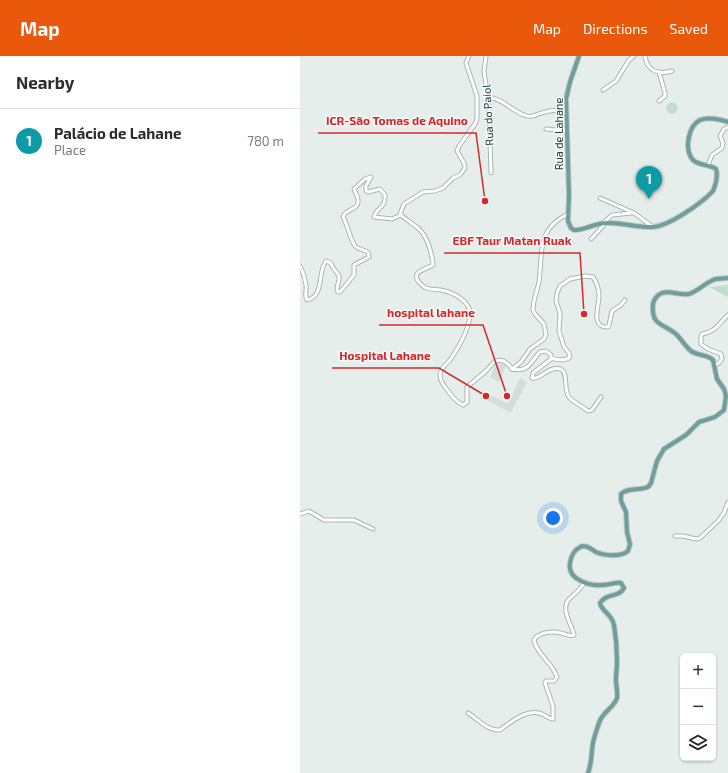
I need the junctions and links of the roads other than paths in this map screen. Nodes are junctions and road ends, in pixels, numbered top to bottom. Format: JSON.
{"nodes":[{"id":1,"x":469,"y":56,"type":"edge"},
{"id":2,"x":486,"y":56,"type":"edge"},
{"id":3,"x":579,"y":56,"type":"edge"},
{"id":4,"x":627,"y":56,"type":"edge"},
{"id":5,"x":634,"y":56,"type":"edge"},
{"id":6,"x":645,"y":56,"type":"edge"},
{"id":7,"x":629,"y":60,"type":"junction"},
{"id":8,"x":672,"y":71,"type":"dead end"},
{"id":9,"x":659,"y":72,"type":"junction"},
{"id":10,"x":603,"y":90,"type":"dead end"},
{"id":11,"x":490,"y":97,"type":"junction"},
{"id":12,"x":659,"y":101,"type":"dead end"},
{"id":13,"x":566,"y":111,"type":"junction"},
{"id":14,"x":728,"y":122,"type":"edge"},
{"id":15,"x":728,"y":127,"type":"edge"},
{"id":16,"x":546,"y":129,"type":"dead end"},
{"id":17,"x":567,"y":132,"type":"junction"},
{"id":18,"x":708,"y":165,"type":"junction"},
{"id":19,"x":491,"y":173,"type":"dead end"},
{"id":20,"x":600,"y":198,"type":"dead end"},
{"id":21,"x":634,"y":213,"type":"junction"},
{"id":22,"x":568,"y":214,"type":"junction"},
{"id":23,"x":401,"y":215,"type":"junction"},
{"id":24,"x":604,"y":223,"type":"junction"},
{"id":25,"x":653,"y":227,"type":"junction"},
{"id":26,"x":591,"y":238,"type":"dead end"},
{"id":27,"x":300,"y":266,"type":"edge"},
{"id":28,"x":728,"y":278,"type":"edge"},
{"id":29,"x":625,"y":300,"type":"dead end"},
{"id":30,"x":728,"y":315,"type":"edge"},
{"id":31,"x":551,"y":358,"type":"junction"},
{"id":32,"x":715,"y":365,"type":"junction"},
{"id":33,"x":512,"y":369,"type":"junction"},
{"id":34,"x":601,"y":398,"type":"dead end"},
{"id":35,"x":728,"y":502,"type":"edge"},
{"id":36,"x":300,"y":514,"type":"edge"},
{"id":37,"x":374,"y":529,"type":"dead end"},
{"id":38,"x":675,"y":536,"type":"dead end"},
{"id":39,"x":585,"y":582,"type":"junction"},
{"id":40,"x":468,"y":713,"type":"dead end"},
{"id":41,"x":588,"y":773,"type":"edge"}],
"edges":[{"from":1,"to":23,"type":"street"},
{"from":2,"to":11,"type":"street","name":"Rua do Paiol"},
{"from":3,"to":13,"type":"main road","name":"Rua de Lahane"},
{"from":4,"to":7,"type":"street"},
{"from":5,"to":7,"type":"street"},
{"from":6,"to":9,"type":"street"},
{"from":7,"to":10,"type":"street"},
{"from":8,"to":9,"type":"street"},
{"from":9,"to":12,"type":"street"},
{"from":11,"to":13,"type":"street"},
{"from":11,"to":19,"type":"street","name":"Rua do Paiol"},
{"from":13,"to":17,"type":"main road","name":"Rua de Lahane"},
{"from":14,"to":18,"type":"main road"},
{"from":15,"to":18,"type":"street"},
{"from":16,"to":17,"type":"street"},
{"from":17,"to":22,"type":"main road","name":"Rua de Lahane"},
{"from":18,"to":25,"type":"main road"},
{"from":20,"to":21,"type":"street"},
{"from":21,"to":24,"type":"street"},
{"from":21,"to":25,"type":"street"},
{"from":22,"to":24,"type":"main road"},
{"from":22,"to":33,"type":"street"},
{"from":23,"to":27,"type":"street"},
{"from":23,"to":33,"type":"street"},
{"from":24,"to":25,"type":"main road"},
{"from":24,"to":26,"type":"street"},
{"from":28,"to":32,"type":"main road"},
{"from":29,"to":31,"type":"street"},
{"from":30,"to":32,"type":"street"},
{"from":31,"to":33,"type":"street"},
{"from":31,"to":34,"type":"street"},
{"from":32,"to":39,"type":"main road"},
{"from":35,"to":38,"type":"street"},
{"from":36,"to":37,"type":"street"},
{"from":39,"to":40,"type":"street"},
{"from":39,"to":41,"type":"main road"}]}
